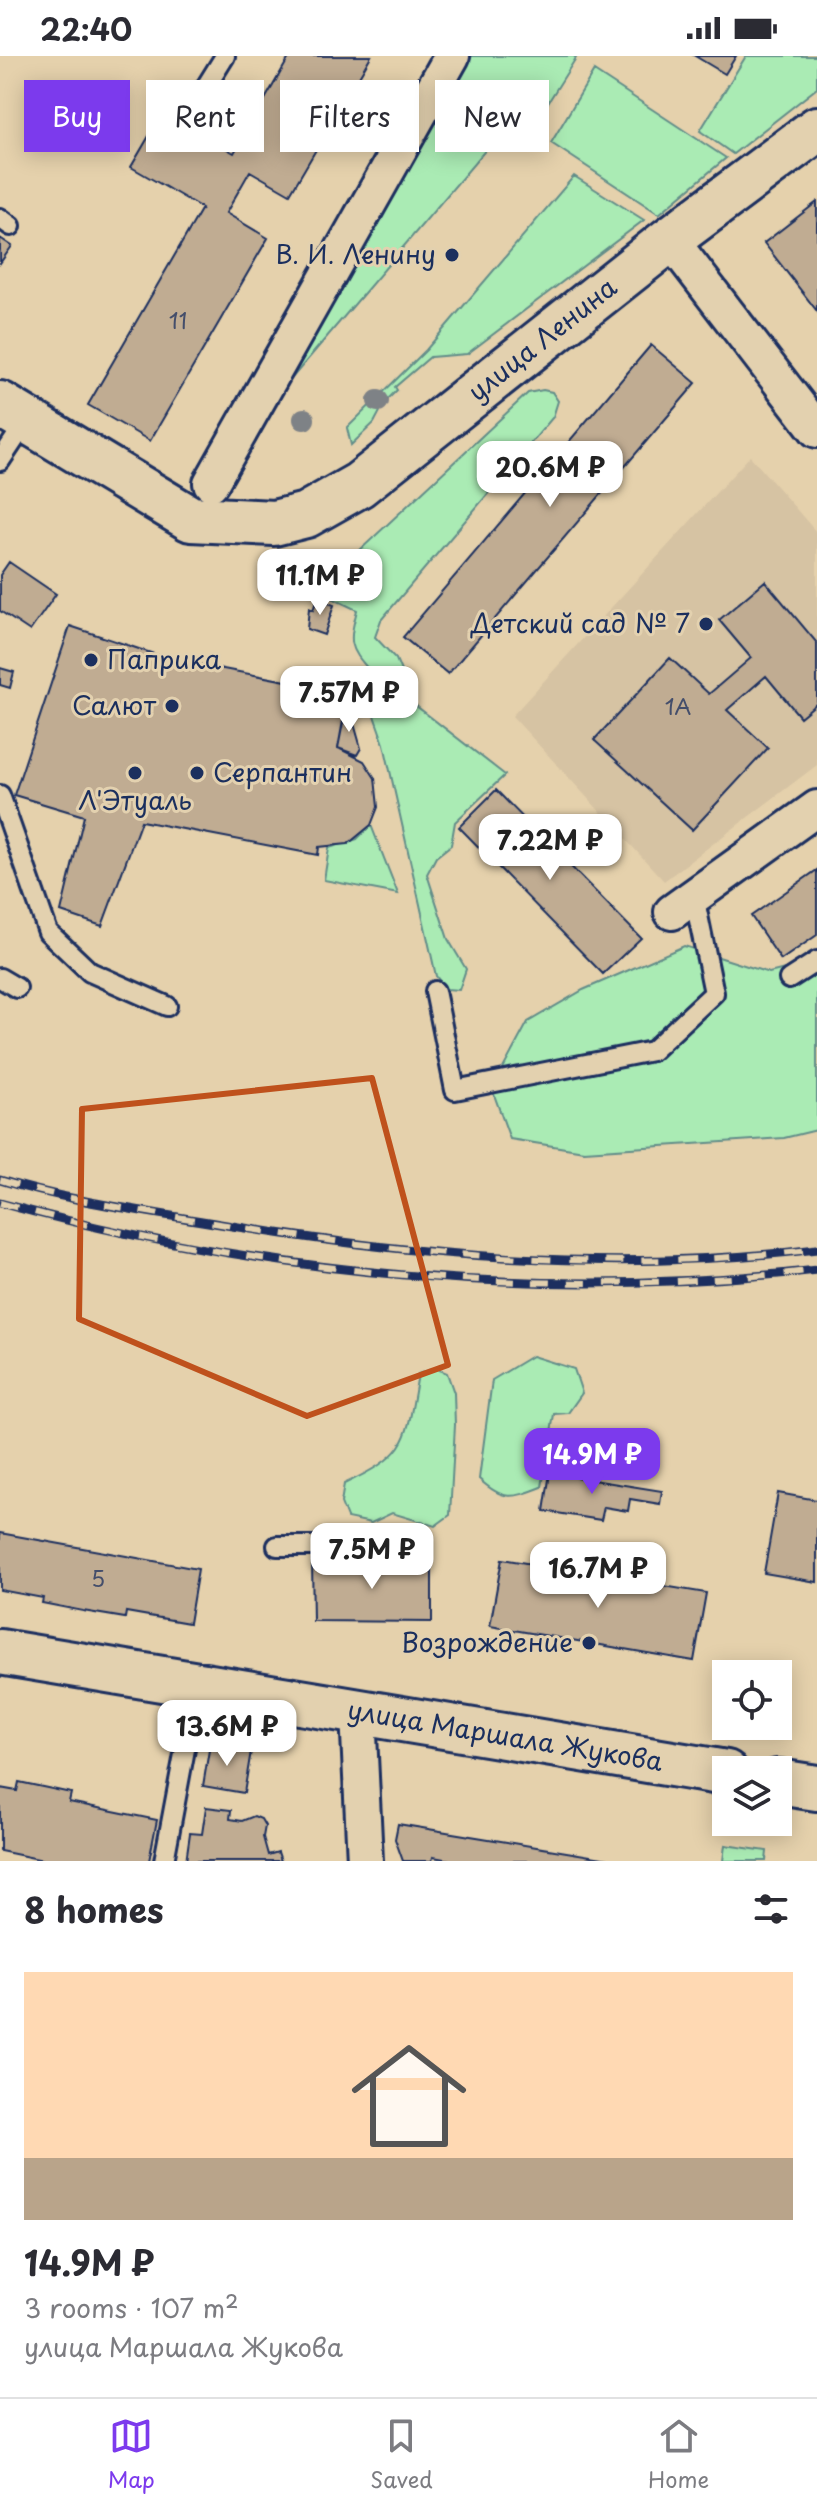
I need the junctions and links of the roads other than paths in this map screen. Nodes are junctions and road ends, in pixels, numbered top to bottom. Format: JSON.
{"nodes":[{"id":1,"x":225,"y":56,"type":"edge"},
{"id":2,"x":452,"y":56,"type":"edge"},
{"id":3,"x":210,"y":80,"type":"edge"},
{"id":4,"x":817,"y":129,"type":"edge"},
{"id":5,"x":670,"y":239,"type":"junction"},
{"id":6,"x":13,"y":413,"type":"edge"},
{"id":7,"x":817,"y":430,"type":"edge"},
{"id":8,"x":0,"y":461,"type":"edge"},
{"id":9,"x":211,"y":483,"type":"dead end"},
{"id":10,"x":0,"y":795,"type":"edge"},
{"id":11,"x":817,"y":808,"type":"edge"},
{"id":12,"x":683,"y":904,"type":"joint"},
{"id":13,"x":817,"y":961,"type":"edge"},
{"id":14,"x":0,"y":978,"type":"edge"},
{"id":15,"x":789,"y":979,"type":"dead end"},
{"id":16,"x":17,"y":988,"type":"dead end"},
{"id":17,"x":435,"y":991,"type":"dead end"},
{"id":18,"x":167,"y":1006,"type":"dead end"},
{"id":19,"x":277,"y":1546,"type":"dead end"},
{"id":20,"x":371,"y":1546,"type":"dead end"},
{"id":21,"x":0,"y":1652,"type":"edge"},
{"id":22,"x":197,"y":1685,"type":"junction"},
{"id":23,"x":358,"y":1713,"type":"junction"},
{"id":24,"x":712,"y":1771,"type":"edge"},
{"id":25,"x":792,"y":1784,"type":"edge"},
{"id":26,"x":817,"y":1788,"type":"edge"},
{"id":27,"x":164,"y":1861,"type":"edge"},
{"id":28,"x":365,"y":1861,"type":"edge"}],
"edges":[{"from":1,"to":3,"type":"lane"},
{"from":2,"to":9,"type":"street"},
{"from":4,"to":5,"type":"street","name":"улица Ленина"},
{"from":5,"to":6,"type":"street","name":"улица Ленина"},
{"from":5,"to":7,"type":"street"},
{"from":6,"to":8,"type":"lane"},
{"from":10,"to":18,"type":"lane"},
{"from":11,"to":12,"type":"street"},
{"from":12,"to":17,"type":"lane"},
{"from":13,"to":15,"type":"lane"},
{"from":14,"to":16,"type":"lane"},
{"from":19,"to":20,"type":"lane"},
{"from":21,"to":22,"type":"street","name":"улица Маршала Жукова"},
{"from":22,"to":23,"type":"street","name":"улица Маршала Жукова"},
{"from":22,"to":27,"type":"lane"},
{"from":23,"to":24,"type":"street","name":"улица Маршала Жукова"},
{"from":23,"to":28,"type":"street"},
{"from":25,"to":26,"type":"street"}]}
